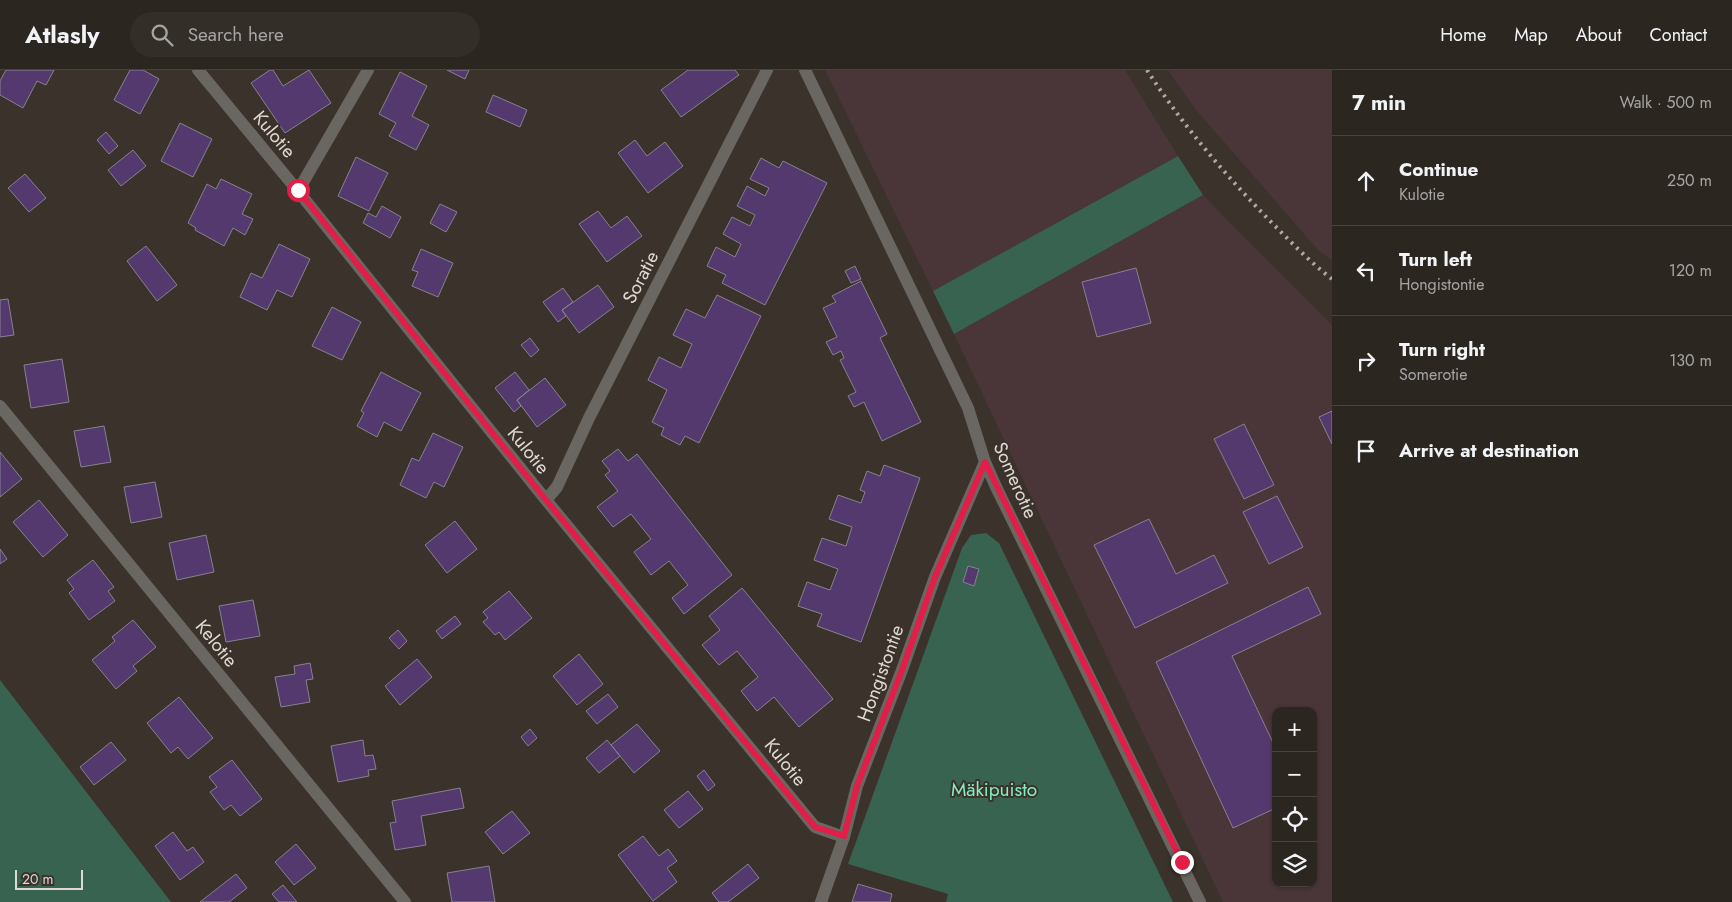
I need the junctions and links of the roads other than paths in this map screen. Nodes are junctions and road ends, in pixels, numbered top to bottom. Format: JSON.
{"nodes":[{"id":1,"x":198,"y":70,"type":"edge"},
{"id":2,"x":368,"y":70,"type":"edge"},
{"id":3,"x":766,"y":70,"type":"edge"},
{"id":4,"x":805,"y":70,"type":"edge"},
{"id":5,"x":298,"y":190,"type":"junction"},
{"id":6,"x":0,"y":406,"type":"edge"},
{"id":7,"x":985,"y":462,"type":"junction"},
{"id":8,"x":546,"y":500,"type":"junction"},
{"id":9,"x":844,"y":836,"type":"junction"},
{"id":10,"x":405,"y":902,"type":"edge"},
{"id":11,"x":822,"y":902,"type":"edge"},
{"id":12,"x":1200,"y":902,"type":"edge"}],
"edges":[{"from":1,"to":5,"type":"street","name":"Kulotie"},
{"from":2,"to":5,"type":"street"},
{"from":3,"to":8,"type":"street","name":"Soratie"},
{"from":4,"to":7,"type":"street","name":"Somerotie"},
{"from":5,"to":8,"type":"street","name":"Kulotie"},
{"from":6,"to":10,"type":"street","name":"Kelotie"},
{"from":7,"to":9,"type":"street","name":"Hongistontie"},
{"from":7,"to":12,"type":"street","name":"Somerotie"},
{"from":8,"to":9,"type":"street","name":"Kulotie"},
{"from":9,"to":11,"type":"street","name":"Hongistontie"}]}
